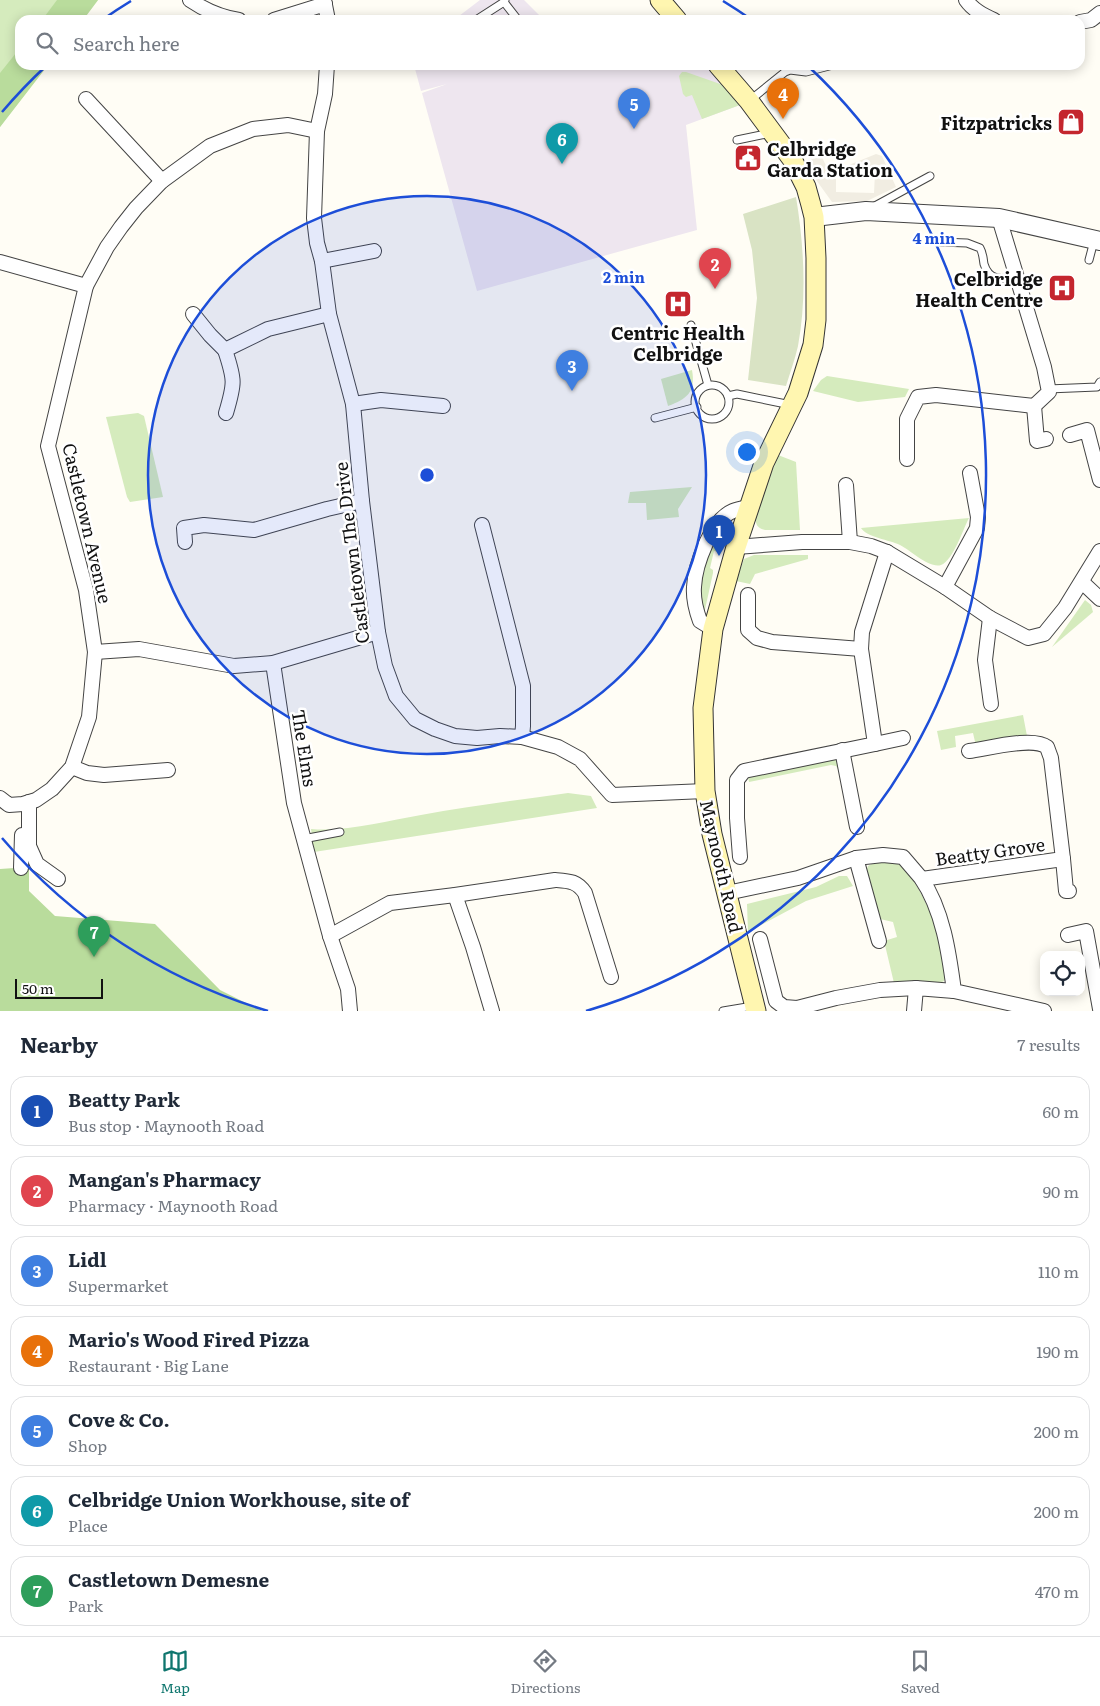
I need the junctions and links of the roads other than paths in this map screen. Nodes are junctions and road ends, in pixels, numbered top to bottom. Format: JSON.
{"nodes":[{"id":1,"x":190,"y":0,"type":"edge"},
{"id":2,"x":660,"y":0,"type":"edge"},
{"id":3,"x":966,"y":0,"type":"edge"},
{"id":4,"x":504,"y":1,"type":"edge"},
{"id":5,"x":324,"y":2,"type":"edge"},
{"id":6,"x":1100,"y":13,"type":"edge"},
{"id":7,"x":222,"y":15,"type":"edge"},
{"id":8,"x":288,"y":15,"type":"edge"},
{"id":9,"x":327,"y":15,"type":"edge"},
{"id":10,"x":483,"y":15,"type":"edge"},
{"id":11,"x":514,"y":15,"type":"edge"},
{"id":12,"x":673,"y":15,"type":"edge"},
{"id":13,"x":983,"y":15,"type":"edge"},
{"id":14,"x":1085,"y":21,"type":"edge"},
{"id":15,"x":328,"y":70,"type":"edge"},
{"id":16,"x":722,"y":70,"type":"edge"},
{"id":17,"x":790,"y":70,"type":"edge"},
{"id":18,"x":790,"y":70,"type":"edge"},
{"id":19,"x":814,"y":70,"type":"edge"},
{"id":20,"x":86,"y":99,"type":"dead end"},
{"id":21,"x":749,"y":101,"type":"junction"},
{"id":22,"x":318,"y":131,"type":"junction"},
{"id":23,"x":773,"y":132,"type":"junction"},
{"id":24,"x":737,"y":140,"type":"dead end"},
{"id":25,"x":930,"y":176,"type":"dead end"},
{"id":26,"x":162,"y":181,"type":"junction"},
{"id":27,"x":866,"y":211,"type":"junction"},
{"id":28,"x":814,"y":217,"type":"junction"},
{"id":29,"x":999,"y":218,"type":"junction"},
{"id":30,"x":1097,"y":241,"type":"edge"},
{"id":31,"x":940,"y":242,"type":"dead end"},
{"id":32,"x":374,"y":250,"type":"dead end"},
{"id":33,"x":1089,"y":260,"type":"dead end"},
{"id":34,"x":322,"y":261,"type":"junction"},
{"id":35,"x":0,"y":262,"type":"edge"},
{"id":36,"x":1016,"y":276,"type":"junction"},
{"id":37,"x":86,"y":286,"type":"junction"},
{"id":38,"x":193,"y":314,"type":"dead end"},
{"id":39,"x":329,"y":314,"type":"junction"},
{"id":40,"x":691,"y":325,"type":"dead end"},
{"id":41,"x":225,"y":350,"type":"junction"},
{"id":42,"x":1100,"y":382,"type":"edge"},
{"id":43,"x":708,"y":386,"type":"junction"},
{"id":44,"x":1048,"y":389,"type":"junction"},
{"id":45,"x":728,"y":396,"type":"junction"},
{"id":46,"x":353,"y":404,"type":"junction"},
{"id":47,"x":792,"y":405,"type":"junction"},
{"id":48,"x":443,"y":406,"type":"dead end"},
{"id":49,"x":1034,"y":406,"type":"junction"},
{"id":50,"x":697,"y":407,"type":"junction"},
{"id":51,"x":226,"y":413,"type":"dead end"},
{"id":52,"x":655,"y":418,"type":"dead end"},
{"id":53,"x":1070,"y":435,"type":"dead end"},
{"id":54,"x":1046,"y":439,"type":"dead end"},
{"id":55,"x":907,"y":459,"type":"dead end"},
{"id":56,"x":970,"y":472,"type":"dead end"},
{"id":57,"x":1100,"y":480,"type":"edge"},
{"id":58,"x":846,"y":485,"type":"dead end"},
{"id":59,"x":362,"y":501,"type":"junction"},
{"id":60,"x":749,"y":507,"type":"junction"},
{"id":61,"x":482,"y":525,"type":"dead end"},
{"id":62,"x":185,"y":542,"type":"dead end"},
{"id":63,"x":850,"y":542,"type":"junction"},
{"id":64,"x":736,"y":547,"type":"junction"},
{"id":65,"x":1100,"y":551,"type":"edge"},
{"id":66,"x":887,"y":552,"type":"junction"},
{"id":67,"x":1082,"y":582,"type":"junction"},
{"id":68,"x":945,"y":587,"type":"junction"},
{"id":69,"x":748,"y":595,"type":"dead end"},
{"id":70,"x":1100,"y":599,"type":"edge"},
{"id":71,"x":990,"y":618,"type":"junction"},
{"id":72,"x":713,"y":629,"type":"junction"},
{"id":73,"x":378,"y":632,"type":"junction"},
{"id":74,"x":861,"y":649,"type":"junction"},
{"id":75,"x":95,"y":652,"type":"junction"},
{"id":76,"x":273,"y":663,"type":"junction"},
{"id":77,"x":991,"y":704,"type":"dead end"},
{"id":78,"x":522,"y":737,"type":"junction"},
{"id":79,"x":902,"y":738,"type":"dead end"},
{"id":80,"x":875,"y":744,"type":"junction"},
{"id":81,"x":842,"y":750,"type":"junction"},
{"id":82,"x":969,"y":752,"type":"dead end"},
{"id":83,"x":72,"y":767,"type":"junction"},
{"id":84,"x":168,"y":770,"type":"dead end"},
{"id":85,"x":705,"y":790,"type":"junction"},
{"id":86,"x":0,"y":798,"type":"edge"},
{"id":87,"x":26,"y":803,"type":"junction"},
{"id":88,"x":857,"y":827,"type":"dead end"},
{"id":89,"x":340,"y":832,"type":"dead end"},
{"id":90,"x":303,"y":839,"type":"junction"},
{"id":91,"x":740,"y":857,"type":"dead end"},
{"id":92,"x":856,"y":858,"type":"junction"},
{"id":93,"x":1063,"y":859,"type":"junction"},
{"id":94,"x":21,"y":868,"type":"dead end"},
{"id":95,"x":58,"y":879,"type":"dead end"},
{"id":96,"x":922,"y":879,"type":"junction"},
{"id":97,"x":1069,"y":890,"type":"dead end"},
{"id":98,"x":727,"y":893,"type":"junction"},
{"id":99,"x":454,"y":896,"type":"junction"},
{"id":100,"x":1068,"y":935,"type":"dead end"},
{"id":101,"x":330,"y":936,"type":"junction"},
{"id":102,"x":760,"y":939,"type":"dead end"},
{"id":103,"x":879,"y":941,"type":"dead end"},
{"id":104,"x":611,"y":977,"type":"dead end"},
{"id":105,"x":916,"y":988,"type":"junction"},
{"id":106,"x":954,"y":991,"type":"junction"},
{"id":107,"x":1013,"y":1007,"type":"edge"},
{"id":108,"x":755,"y":1008,"type":"edge"},
{"id":109,"x":1100,"y":1009,"type":"edge"},
{"id":110,"x":350,"y":1011,"type":"edge"},
{"id":111,"x":492,"y":1011,"type":"edge"},
{"id":112,"x":723,"y":1011,"type":"edge"},
{"id":113,"x":914,"y":1011,"type":"edge"},
{"id":114,"x":1044,"y":1011,"type":"edge"}],
"edges":[{"from":1,"to":7,"type":"street"},
{"from":2,"to":12,"type":"main road"},
{"from":3,"to":13,"type":"street"},
{"from":4,"to":10,"type":"lane"},
{"from":4,"to":11,"type":"lane"},
{"from":5,"to":8,"type":"street"},
{"from":5,"to":9,"type":"street"},
{"from":6,"to":14,"type":"street"},
{"from":15,"to":22,"type":"street","name":"Castletown The Drive"},
{"from":16,"to":21,"type":"main road","name":"Maynooth Road"},
{"from":17,"to":19,"type":"lane"},
{"from":18,"to":21,"type":"lane"},
{"from":20,"to":26,"type":"street"},
{"from":21,"to":23,"type":"main road","name":"Maynooth Road"},
{"from":22,"to":26,"type":"street","name":"Castletown Avenue"},
{"from":22,"to":34,"type":"street","name":"Castletown The Drive"},
{"from":23,"to":24,"type":"lane"},
{"from":23,"to":28,"type":"main road","name":"Maynooth Road"},
{"from":25,"to":27,"type":"lane"},
{"from":26,"to":37,"type":"street","name":"Castletown Avenue"},
{"from":27,"to":28,"type":"street"},
{"from":27,"to":29,"type":"street"},
{"from":28,"to":47,"type":"main road","name":"Maynooth Road"},
{"from":29,"to":30,"type":"street"},
{"from":29,"to":36,"type":"street"},
{"from":30,"to":33,"type":"lane"},
{"from":31,"to":36,"type":"lane"},
{"from":32,"to":34,"type":"street"},
{"from":34,"to":39,"type":"street","name":"Castletown The Drive"},
{"from":35,"to":37,"type":"street"},
{"from":36,"to":44,"type":"street"},
{"from":37,"to":75,"type":"street","name":"Castletown Avenue"},
{"from":38,"to":41,"type":"street"},
{"from":39,"to":41,"type":"street"},
{"from":39,"to":46,"type":"street","name":"Castletown The Drive"},
{"from":40,"to":43,"type":"lane"},
{"from":41,"to":51,"type":"street"},
{"from":42,"to":44,"type":"lane"},
{"from":43,"to":45,"type":"lane"},
{"from":43,"to":50,"type":"lane"},
{"from":44,"to":49,"type":"street"},
{"from":45,"to":47,"type":"lane"},
{"from":45,"to":50,"type":"lane"},
{"from":46,"to":48,"type":"street"},
{"from":46,"to":59,"type":"street","name":"Castletown The Drive"},
{"from":47,"to":60,"type":"main road","name":"Maynooth Road"},
{"from":49,"to":54,"type":"street"},
{"from":49,"to":55,"type":"street"},
{"from":50,"to":52,"type":"lane"},
{"from":53,"to":57,"type":"street"},
{"from":56,"to":68,"type":"street"},
{"from":58,"to":63,"type":"street"},
{"from":59,"to":62,"type":"street"},
{"from":59,"to":73,"type":"street","name":"Castletown The Drive"},
{"from":60,"to":64,"type":"main road","name":"Maynooth Road"},
{"from":60,"to":72,"type":"street"},
{"from":61,"to":78,"type":"street"},
{"from":63,"to":64,"type":"street"},
{"from":63,"to":66,"type":"street"},
{"from":64,"to":72,"type":"main road","name":"Maynooth Road"},
{"from":65,"to":67,"type":"street"},
{"from":66,"to":68,"type":"street"},
{"from":66,"to":74,"type":"street"},
{"from":67,"to":70,"type":"street"},
{"from":67,"to":71,"type":"street"},
{"from":68,"to":71,"type":"street"},
{"from":69,"to":74,"type":"street"},
{"from":71,"to":77,"type":"street"},
{"from":72,"to":85,"type":"main road","name":"Maynooth Road"},
{"from":73,"to":76,"type":"street"},
{"from":73,"to":78,"type":"street","name":"Castletown The Drive"},
{"from":74,"to":80,"type":"street"},
{"from":75,"to":76,"type":"street"},
{"from":75,"to":83,"type":"street","name":"Castletown Avenue"},
{"from":76,"to":90,"type":"street","name":"The Elms"},
{"from":78,"to":85,"type":"street","name":"Castletown The Drive"},
{"from":79,"to":80,"type":"street"},
{"from":80,"to":81,"type":"street"},
{"from":81,"to":88,"type":"street"},
{"from":81,"to":91,"type":"street"},
{"from":82,"to":93,"type":"street","name":"Beatty Grove"},
{"from":83,"to":84,"type":"street"},
{"from":83,"to":87,"type":"street","name":"Castletown Avenue"},
{"from":85,"to":98,"type":"main road","name":"Maynooth Road"},
{"from":86,"to":87,"type":"street"},
{"from":87,"to":94,"type":"street"},
{"from":87,"to":95,"type":"street"},
{"from":89,"to":90,"type":"lane"},
{"from":90,"to":101,"type":"street","name":"The Elms"},
{"from":92,"to":96,"type":"street","name":"Beatty Grove"},
{"from":92,"to":98,"type":"street","name":"Beatty Grove"},
{"from":92,"to":103,"type":"street"},
{"from":93,"to":96,"type":"street","name":"Beatty Grove"},
{"from":93,"to":97,"type":"street","name":"Beatty Grove"},
{"from":96,"to":106,"type":"street","name":"Beatty Grove"},
{"from":98,"to":108,"type":"main road","name":"Maynooth Road"},
{"from":99,"to":101,"type":"street"},
{"from":99,"to":104,"type":"street"},
{"from":99,"to":111,"type":"street"},
{"from":100,"to":109,"type":"street"},
{"from":101,"to":110,"type":"street","name":"The Elms"},
{"from":102,"to":105,"type":"street"},
{"from":105,"to":106,"type":"street"},
{"from":105,"to":113,"type":"street"},
{"from":106,"to":107,"type":"street"},
{"from":107,"to":114,"type":"street"},
{"from":108,"to":112,"type":"lane"}]}
